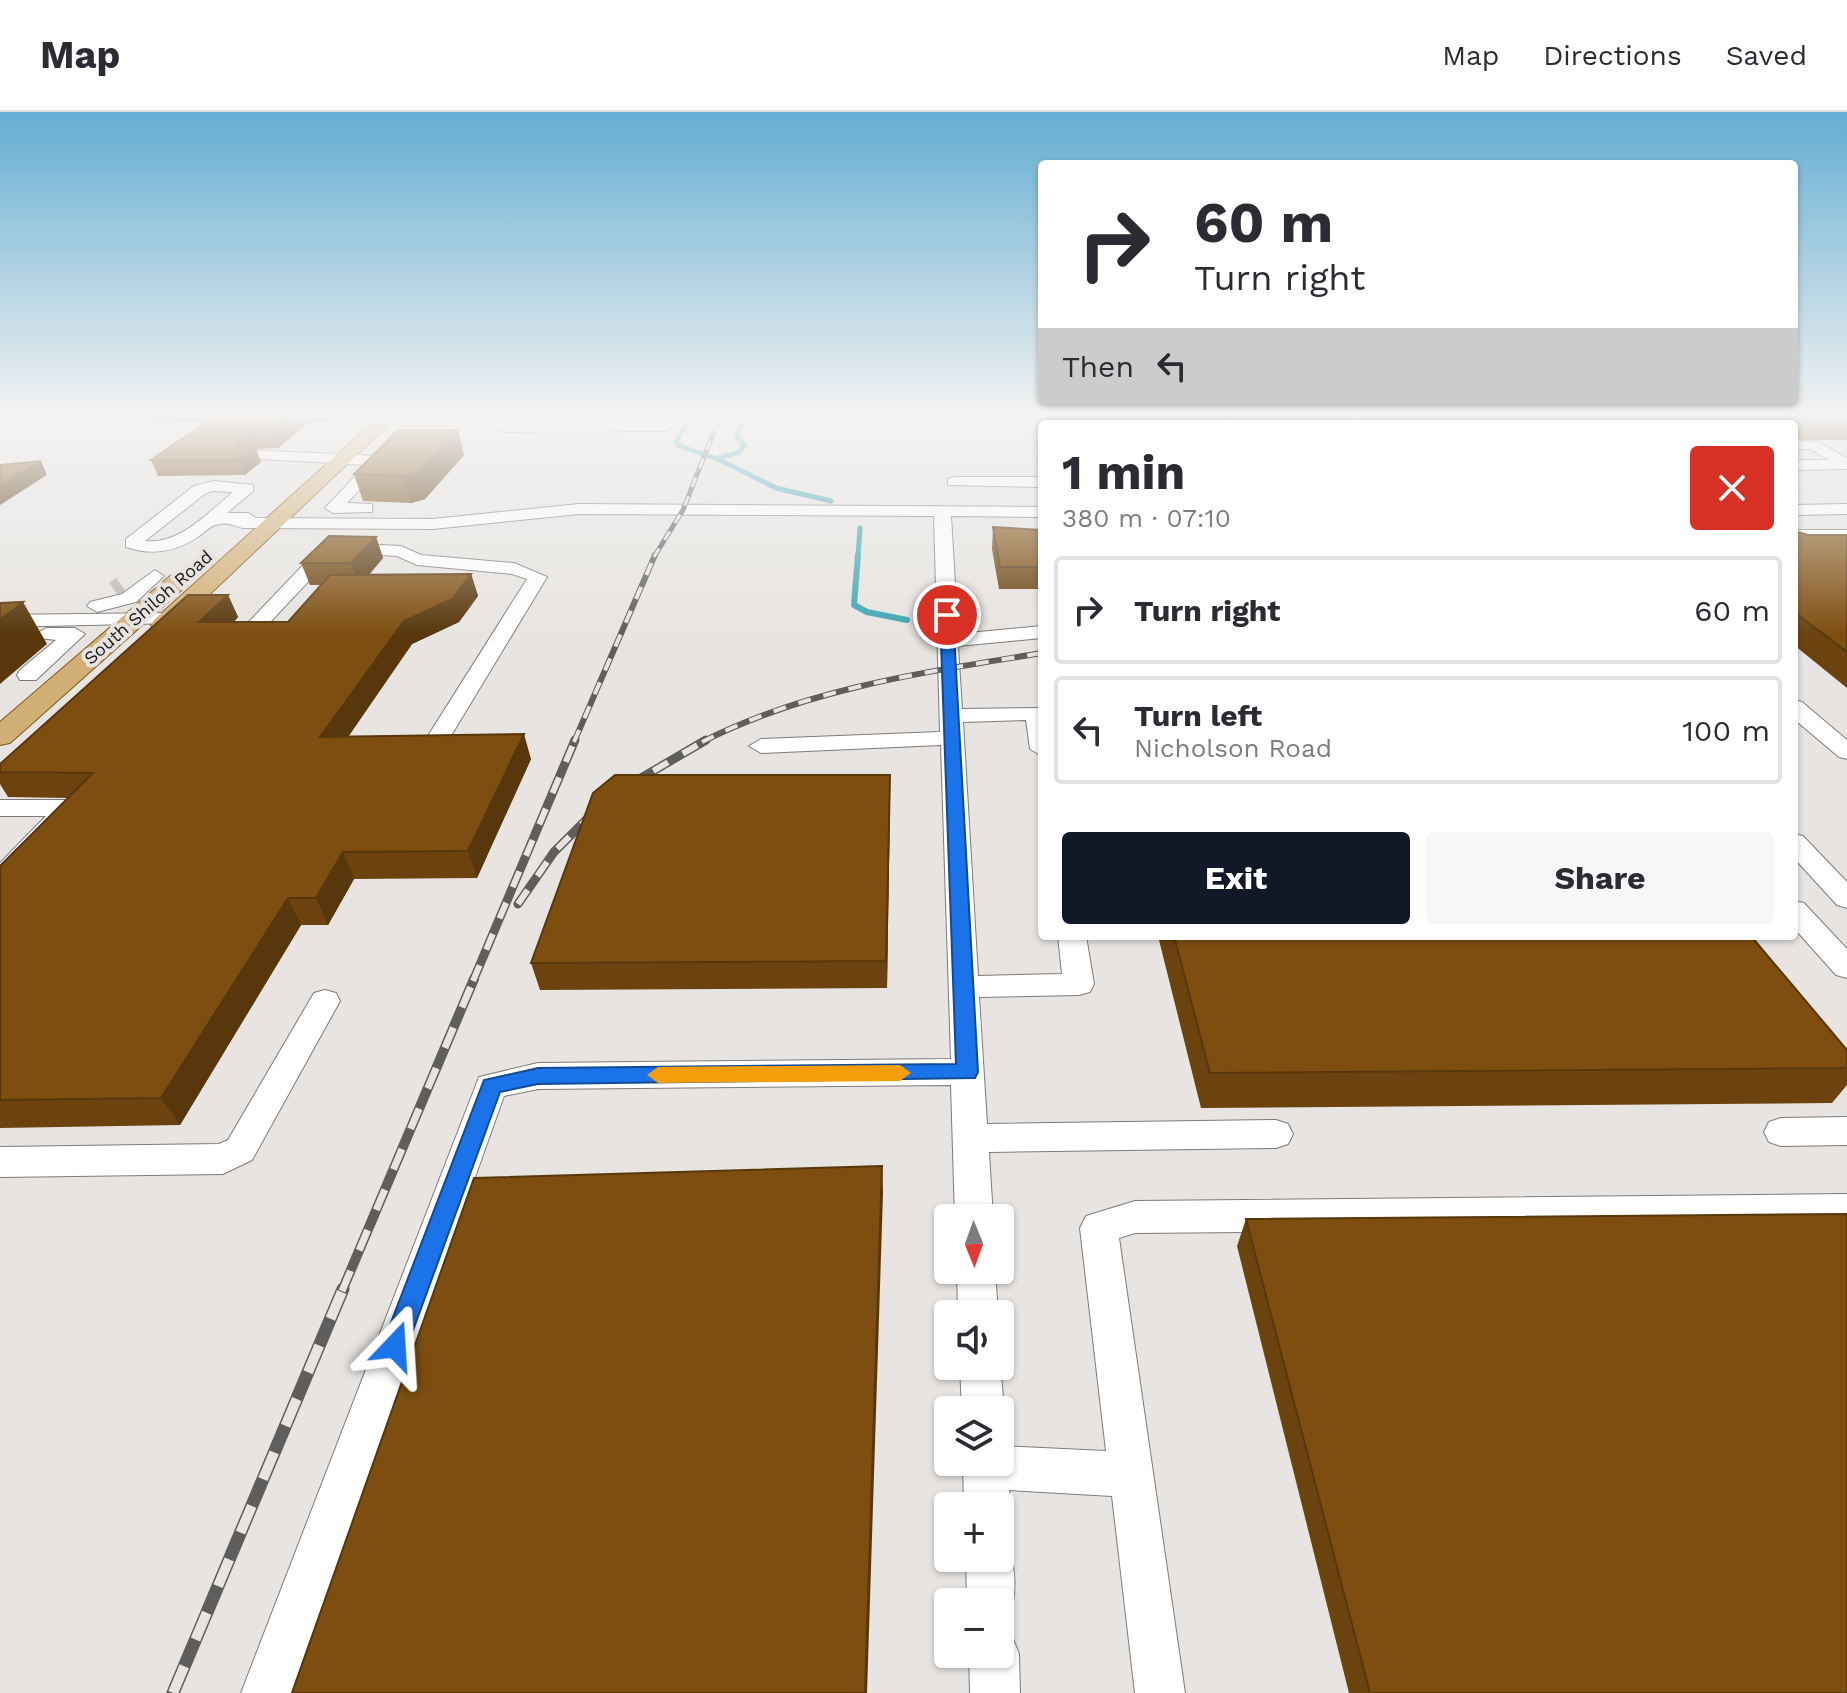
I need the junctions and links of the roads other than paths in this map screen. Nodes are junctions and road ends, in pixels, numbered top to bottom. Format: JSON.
{"nodes":[{"id":1,"x":219,"y":488,"type":"edge"},
{"id":2,"x":244,"y":488,"type":"edge"},
{"id":3,"x":284,"y":488,"type":"edge"},
{"id":4,"x":312,"y":488,"type":"edge"},
{"id":5,"x":353,"y":488,"type":"edge"},
{"id":6,"x":1847,"y":509,"type":"edge"},
{"id":7,"x":1798,"y":510,"type":"edge"},
{"id":8,"x":942,"y":511,"type":"junction"},
{"id":9,"x":1038,"y":512,"type":"edge"},
{"id":10,"x":1798,"y":512,"type":"edge"},
{"id":11,"x":211,"y":519,"type":"junction"},
{"id":12,"x":246,"y":521,"type":"junction"},
{"id":13,"x":273,"y":523,"type":"junction"},
{"id":14,"x":352,"y":524,"type":"junction"},
{"id":15,"x":399,"y":524,"type":"junction"},
{"id":16,"x":1798,"y":535,"type":"edge"},
{"id":17,"x":1841,"y":535,"type":"edge"},
{"id":18,"x":330,"y":547,"type":"junction"},
{"id":19,"x":155,"y":576,"type":"junction"},
{"id":20,"x":183,"y":576,"type":"junction"},
{"id":21,"x":97,"y":606,"type":"junction"},
{"id":22,"x":134,"y":619,"type":"junction"},
{"id":23,"x":169,"y":619,"type":"junction"},
{"id":24,"x":80,"y":620,"type":"junction"},
{"id":25,"x":0,"y":621,"type":"edge"},
{"id":26,"x":252,"y":630,"type":"edge"},
{"id":27,"x":1038,"y":632,"type":"edge"},
{"id":28,"x":0,"y":634,"type":"edge"},
{"id":29,"x":147,"y":640,"type":"edge"},
{"id":30,"x":948,"y":641,"type":"junction"},
{"id":31,"x":72,"y":674,"type":"junction"},
{"id":32,"x":0,"y":675,"type":"edge"},
{"id":33,"x":28,"y":675,"type":"junction"},
{"id":34,"x":1798,"y":710,"type":"edge"},
{"id":35,"x":1038,"y":725,"type":"edge"},
{"id":36,"x":952,"y":727,"type":"junction"},
{"id":37,"x":0,"y":737,"type":"edge"},
{"id":38,"x":438,"y":739,"type":"edge"},
{"id":39,"x":761,"y":746,"type":"dead end"},
{"id":40,"x":1847,"y":752,"type":"edge"},
{"id":41,"x":0,"y":808,"type":"edge"},
{"id":42,"x":1798,"y":846,"type":"edge"},
{"id":43,"x":0,"y":879,"type":"edge"},
{"id":44,"x":1847,"y":899,"type":"edge"},
{"id":45,"x":1798,"y":914,"type":"edge"},
{"id":46,"x":1073,"y":940,"type":"edge"},
{"id":47,"x":1847,"y":968,"type":"edge"},
{"id":48,"x":964,"y":987,"type":"junction"},
{"id":49,"x":325,"y":1001,"type":"dead end"},
{"id":50,"x":967,"y":1072,"type":"junction"},
{"id":51,"x":1847,"y":1131,"type":"edge"},
{"id":52,"x":1781,"y":1132,"type":"dead end"},
{"id":53,"x":1276,"y":1134,"type":"dead end"},
{"id":54,"x":971,"y":1138,"type":"junction"},
{"id":55,"x":0,"y":1162,"type":"edge"},
{"id":56,"x":973,"y":1204,"type":"edge"},
{"id":57,"x":1847,"y":1210,"type":"edge"},
{"id":58,"x":1131,"y":1475,"type":"junction"},
{"id":59,"x":986,"y":1478,"type":"edge"},
{"id":60,"x":994,"y":1668,"type":"edge"},
{"id":61,"x":266,"y":1693,"type":"edge"},
{"id":62,"x":995,"y":1693,"type":"edge"},
{"id":63,"x":1160,"y":1693,"type":"edge"}],
"edges":[{"from":1,"to":11,"type":"street"},
{"from":2,"to":11,"type":"street"},
{"from":3,"to":12,"type":"main road","name":"South Shiloh Road"},
{"from":4,"to":13,"type":"main road","name":"South Shiloh Road"},
{"from":5,"to":15,"type":"street"},
{"from":6,"to":7,"type":"street"},
{"from":8,"to":9,"type":"street"},
{"from":8,"to":15,"type":"street"},
{"from":8,"to":30,"type":"street"},
{"from":10,"to":17,"type":"street"},
{"from":11,"to":12,"type":"street"},
{"from":12,"to":13,"type":"street"},
{"from":12,"to":20,"type":"main road","name":"South Shiloh Road"},
{"from":13,"to":14,"type":"street"},
{"from":13,"to":23,"type":"main road","name":"South Shiloh Road"},
{"from":14,"to":15,"type":"street"},
{"from":14,"to":18,"type":"street"},
{"from":16,"to":17,"type":"street"},
{"from":18,"to":26,"type":"street"},
{"from":18,"to":38,"type":"street"},
{"from":19,"to":20,"type":"street"},
{"from":19,"to":21,"type":"street"},
{"from":19,"to":21,"type":"street"},
{"from":20,"to":22,"type":"main road","name":"South Shiloh Road"},
{"from":21,"to":24,"type":"street"},
{"from":22,"to":23,"type":"street"},
{"from":22,"to":24,"type":"street"},
{"from":22,"to":31,"type":"main road","name":"South Shiloh Road"},
{"from":23,"to":29,"type":"main road","name":"South Shiloh Road"},
{"from":24,"to":25,"type":"street"},
{"from":27,"to":30,"type":"street"},
{"from":28,"to":33,"type":"street"},
{"from":30,"to":36,"type":"street"},
{"from":31,"to":33,"type":"street"},
{"from":31,"to":37,"type":"main road","name":"South Shiloh Road"},
{"from":32,"to":33,"type":"street"},
{"from":34,"to":40,"type":"street"},
{"from":35,"to":36,"type":"street"},
{"from":36,"to":39,"type":"street"},
{"from":36,"to":48,"type":"street"},
{"from":41,"to":43,"type":"street"},
{"from":42,"to":44,"type":"street"},
{"from":45,"to":47,"type":"street"},
{"from":46,"to":48,"type":"street"},
{"from":48,"to":50,"type":"street"},
{"from":49,"to":55,"type":"street"},
{"from":50,"to":54,"type":"street"},
{"from":50,"to":61,"type":"street"},
{"from":51,"to":52,"type":"street"},
{"from":53,"to":54,"type":"street"},
{"from":54,"to":56,"type":"street"},
{"from":57,"to":58,"type":"street"},
{"from":58,"to":59,"type":"street"},
{"from":58,"to":63,"type":"street"},
{"from":60,"to":62,"type":"street"}]}
